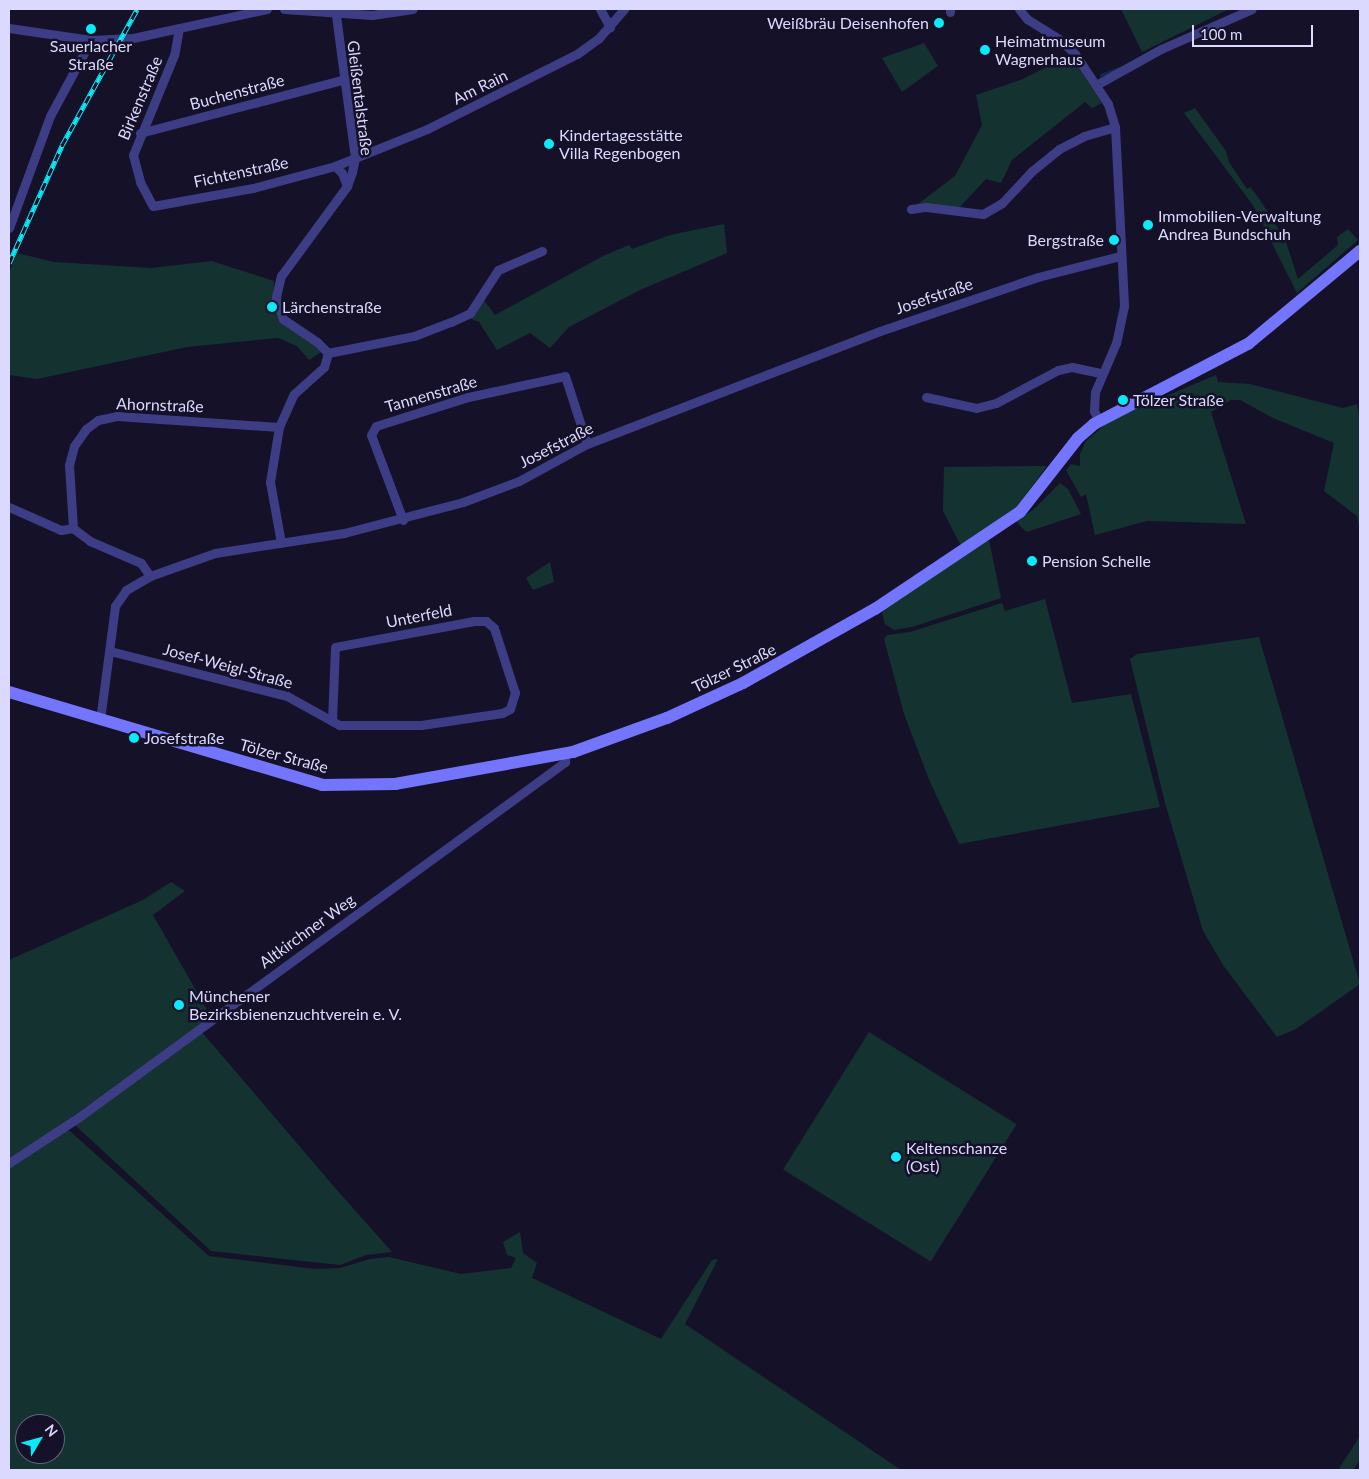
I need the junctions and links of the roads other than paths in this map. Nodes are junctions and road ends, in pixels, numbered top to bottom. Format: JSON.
{"nodes":[{"id":1,"x":267,"y":9,"type":"edge"},
{"id":2,"x":284,"y":9,"type":"edge"},
{"id":3,"x":413,"y":9,"type":"edge"},
{"id":4,"x":600,"y":9,"type":"edge"},
{"id":5,"x":624,"y":9,"type":"edge"},
{"id":6,"x":1019,"y":9,"type":"edge"},
{"id":7,"x":1252,"y":9,"type":"edge"},
{"id":8,"x":335,"y":11,"type":"edge"},
{"id":9,"x":224,"y":13,"type":"edge"},
{"id":10,"x":610,"y":27,"type":"junction"},
{"id":11,"x":9,"y":28,"type":"edge"},
{"id":12,"x":178,"y":28,"type":"junction"},
{"id":13,"x":91,"y":40,"type":"junction"},
{"id":14,"x":342,"y":80,"type":"junction"},
{"id":15,"x":1096,"y":85,"type":"junction"},
{"id":16,"x":1115,"y":127,"type":"junction"},
{"id":17,"x":140,"y":133,"type":"junction"},
{"id":18,"x":355,"y":158,"type":"junction"},
{"id":19,"x":335,"y":166,"type":"junction"},
{"id":20,"x":347,"y":186,"type":"junction"},
{"id":21,"x":153,"y":206,"type":"joint"},
{"id":22,"x":911,"y":209,"type":"dead end"},
{"id":23,"x":9,"y":228,"type":"edge"},
{"id":24,"x":542,"y":251,"type":"dead end"},
{"id":25,"x":1360,"y":251,"type":"edge"},
{"id":26,"x":1120,"y":256,"type":"junction"},
{"id":27,"x":328,"y":353,"type":"junction"},
{"id":28,"x":1101,"y":373,"type":"junction"},
{"id":29,"x":926,"y":398,"type":"dead end"},
{"id":30,"x":1099,"y":421,"type":"junction"},
{"id":31,"x":279,"y":427,"type":"junction"},
{"id":32,"x":587,"y":444,"type":"junction"},
{"id":33,"x":9,"y":507,"type":"edge"},
{"id":34,"x":403,"y":520,"type":"junction"},
{"id":35,"x":73,"y":528,"type":"junction"},
{"id":36,"x":281,"y":543,"type":"junction"},
{"id":37,"x":150,"y":576,"type":"junction"},
{"id":38,"x":110,"y":651,"type":"junction"},
{"id":39,"x":9,"y":692,"type":"edge"},
{"id":40,"x":510,"y":709,"type":"joint"},
{"id":41,"x":100,"y":720,"type":"junction"},
{"id":42,"x":332,"y":721,"type":"junction"},
{"id":43,"x":565,"y":754,"type":"junction"},
{"id":44,"x":9,"y":1163,"type":"edge"}],
"edges":[{"from":1,"to":9,"type":"street"},
{"from":2,"to":8,"type":"street"},
{"from":3,"to":8,"type":"street"},
{"from":4,"to":10,"type":"street"},
{"from":5,"to":10,"type":"street","name":"Am Rain"},
{"from":6,"to":15,"type":"street"},
{"from":7,"to":15,"type":"street"},
{"from":8,"to":14,"type":"street","name":"Gleißentalstraße"},
{"from":9,"to":12,"type":"street"},
{"from":10,"to":18,"type":"street","name":"Am Rain"},
{"from":11,"to":13,"type":"street"},
{"from":12,"to":13,"type":"street"},
{"from":12,"to":17,"type":"street","name":"Birkenstraße"},
{"from":13,"to":23,"type":"street"},
{"from":14,"to":17,"type":"street","name":"Buchenstraße"},
{"from":14,"to":18,"type":"street","name":"Gleißentalstraße"},
{"from":15,"to":16,"type":"street"},
{"from":16,"to":22,"type":"street"},
{"from":16,"to":26,"type":"street"},
{"from":17,"to":21,"type":"street","name":"Birkenstraße"},
{"from":18,"to":19,"type":"street","name":"Fichtenstraße"},
{"from":18,"to":20,"type":"street","name":"Gleißentalstraße"},
{"from":19,"to":20,"type":"street"},
{"from":19,"to":21,"type":"street","name":"Fichtenstraße"},
{"from":20,"to":27,"type":"street","name":"Gleißentalstraße"},
{"from":24,"to":27,"type":"street"},
{"from":25,"to":30,"type":"main road","name":"Tölzer Straße"},
{"from":26,"to":28,"type":"street"},
{"from":26,"to":32,"type":"street","name":"Josefstraße"},
{"from":27,"to":31,"type":"street"},
{"from":28,"to":29,"type":"street"},
{"from":28,"to":30,"type":"street"},
{"from":30,"to":43,"type":"main road","name":"Tölzer Straße"},
{"from":31,"to":35,"type":"street","name":"Ahornstraße"},
{"from":31,"to":36,"type":"street"},
{"from":32,"to":34,"type":"street","name":"Josefstraße"},
{"from":32,"to":34,"type":"street","name":"Tannenstraße"},
{"from":33,"to":35,"type":"street"},
{"from":34,"to":36,"type":"street","name":"Josefstraße"},
{"from":35,"to":37,"type":"street"},
{"from":36,"to":37,"type":"street","name":"Josefstraße"},
{"from":37,"to":38,"type":"street","name":"Josefstraße"},
{"from":38,"to":41,"type":"street","name":"Josefstraße"},
{"from":38,"to":42,"type":"street","name":"Josef-Weigl-Straße"},
{"from":39,"to":41,"type":"main road","name":"Tölzer Straße"},
{"from":40,"to":42,"type":"street","name":"Josef-Weigl-Straße"},
{"from":40,"to":42,"type":"street","name":"Unterfeld"},
{"from":41,"to":43,"type":"main road","name":"Tölzer Straße"},
{"from":43,"to":44,"type":"street","name":"Altkirchner Weg"}]}
